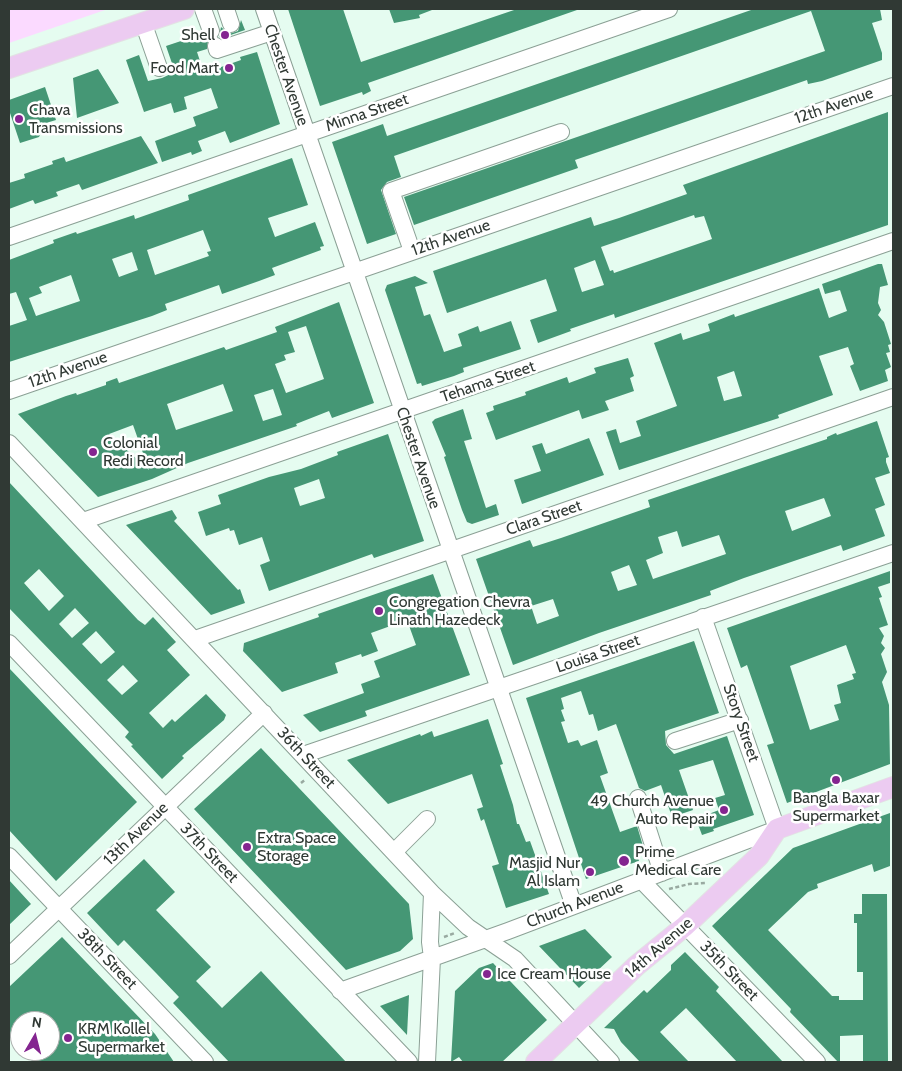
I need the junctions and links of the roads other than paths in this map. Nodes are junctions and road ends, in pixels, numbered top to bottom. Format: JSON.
{"nodes":[{"id":1,"x":184,"y":9,"type":"edge"},
{"id":2,"x":203,"y":9,"type":"edge"},
{"id":3,"x":264,"y":9,"type":"edge"},
{"id":4,"x":670,"y":9,"type":"edge"},
{"id":5,"x":143,"y":22,"type":"junction"},
{"id":6,"x":233,"y":29,"type":"edge"},
{"id":7,"x":272,"y":32,"type":"junction"},
{"id":8,"x":9,"y":68,"type":"edge"},
{"id":9,"x":159,"y":68,"type":"dead end"},
{"id":10,"x":893,"y":86,"type":"edge"},
{"id":11,"x":561,"y":132,"type":"dead end"},
{"id":12,"x":306,"y":134,"type":"junction"},
{"id":13,"x":9,"y":237,"type":"edge"},
{"id":14,"x":893,"y":241,"type":"edge"},
{"id":15,"x":412,"y":251,"type":"junction"},
{"id":16,"x":354,"y":270,"type":"junction"},
{"id":17,"x":9,"y":391,"type":"edge"},
{"id":18,"x":893,"y":397,"type":"edge"},
{"id":19,"x":402,"y":411,"type":"junction"},
{"id":20,"x":9,"y":443,"type":"edge"},
{"id":21,"x":83,"y":521,"type":"junction"},
{"id":22,"x":450,"y":550,"type":"junction"},
{"id":23,"x":893,"y":553,"type":"edge"},
{"id":24,"x":703,"y":617,"type":"junction"},
{"id":25,"x":195,"y":639,"type":"junction"},
{"id":26,"x":9,"y":643,"type":"edge"},
{"id":27,"x":499,"y":689,"type":"junction"},
{"id":28,"x":264,"y":713,"type":"junction"},
{"id":29,"x":740,"y":720,"type":"junction"},
{"id":30,"x":675,"y":741,"type":"dead end"},
{"id":31,"x":303,"y":756,"type":"junction"},
{"id":32,"x":893,"y":786,"type":"edge"},
{"id":33,"x":638,"y":798,"type":"dead end"},
{"id":34,"x":165,"y":807,"type":"junction"},
{"id":35,"x":428,"y":819,"type":"dead end"},
{"id":36,"x":777,"y":829,"type":"junction"},
{"id":37,"x":394,"y":852,"type":"junction"},
{"id":38,"x":9,"y":856,"type":"edge"},
{"id":39,"x":662,"y":873,"type":"junction"},
{"id":40,"x":641,"y":880,"type":"junction"},
{"id":41,"x":432,"y":892,"type":"junction"},
{"id":42,"x":574,"y":906,"type":"junction"},
{"id":43,"x":58,"y":908,"type":"junction"},
{"id":44,"x":685,"y":926,"type":"junction"},
{"id":45,"x":486,"y":939,"type":"junction"},
{"id":46,"x":9,"y":956,"type":"edge"},
{"id":47,"x":432,"y":958,"type":"junction"},
{"id":48,"x":340,"y":991,"type":"junction"},
{"id":49,"x":575,"y":1025,"type":"junction"},
{"id":50,"x":205,"y":1062,"type":"edge"},
{"id":51,"x":409,"y":1062,"type":"edge"},
{"id":52,"x":427,"y":1062,"type":"edge"},
{"id":53,"x":536,"y":1062,"type":"edge"},
{"id":54,"x":611,"y":1062,"type":"edge"},
{"id":55,"x":817,"y":1062,"type":"edge"}],
"edges":[{"from":1,"to":5,"type":"main road"},
{"from":2,"to":6,"type":"street"},
{"from":3,"to":7,"type":"street","name":"Chester Avenue"},
{"from":4,"to":12,"type":"street","name":"Minna Street"},
{"from":5,"to":8,"type":"main road"},
{"from":5,"to":9,"type":"street"},
{"from":6,"to":7,"type":"street"},
{"from":7,"to":12,"type":"street","name":"Chester Avenue"},
{"from":10,"to":15,"type":"street","name":"12th Avenue"},
{"from":11,"to":15,"type":"street"},
{"from":12,"to":13,"type":"street","name":"Minna Street"},
{"from":12,"to":16,"type":"street","name":"Chester Avenue"},
{"from":14,"to":19,"type":"street","name":"Tehama Street"},
{"from":15,"to":16,"type":"street","name":"12th Avenue"},
{"from":16,"to":17,"type":"street","name":"12th Avenue"},
{"from":16,"to":19,"type":"street","name":"Chester Avenue"},
{"from":18,"to":22,"type":"street","name":"Clara Street"},
{"from":19,"to":21,"type":"street","name":"Tehama Street"},
{"from":19,"to":22,"type":"street","name":"Chester Avenue"},
{"from":20,"to":21,"type":"street","name":"36th Street"},
{"from":21,"to":25,"type":"street","name":"36th Street"},
{"from":22,"to":25,"type":"street","name":"Clara Street"},
{"from":22,"to":27,"type":"street","name":"Chester Avenue"},
{"from":23,"to":24,"type":"street","name":"Louisa Street"},
{"from":24,"to":27,"type":"street","name":"Louisa Street"},
{"from":24,"to":29,"type":"street","name":"Story Street"},
{"from":25,"to":28,"type":"street","name":"36th Street"},
{"from":26,"to":34,"type":"street","name":"37th Street"},
{"from":27,"to":31,"type":"street","name":"Louisa Street"},
{"from":27,"to":42,"type":"street","name":"Chester Avenue"},
{"from":28,"to":31,"type":"street","name":"36th Street"},
{"from":28,"to":34,"type":"street","name":"13th Avenue"},
{"from":29,"to":30,"type":"street"},
{"from":29,"to":36,"type":"street","name":"Story Street"},
{"from":31,"to":37,"type":"street","name":"36th Street"},
{"from":32,"to":36,"type":"main road","name":"Church Avenue"},
{"from":33,"to":39,"type":"street"},
{"from":34,"to":43,"type":"street","name":"13th Avenue"},
{"from":34,"to":48,"type":"street","name":"37th Street"},
{"from":35,"to":37,"type":"street"},
{"from":36,"to":39,"type":"street","name":"Church Avenue"},
{"from":36,"to":44,"type":"main road","name":"14th Avenue"},
{"from":37,"to":41,"type":"street","name":"36th Street"},
{"from":38,"to":43,"type":"street","name":"38th Street"},
{"from":39,"to":40,"type":"street","name":"Church Avenue"},
{"from":40,"to":42,"type":"street","name":"Church Avenue"},
{"from":40,"to":44,"type":"street","name":"35th Street"},
{"from":41,"to":45,"type":"street","name":"36th Street"},
{"from":41,"to":47,"type":"street"},
{"from":42,"to":45,"type":"street","name":"Church Avenue"},
{"from":43,"to":46,"type":"street","name":"13th Avenue"},
{"from":43,"to":50,"type":"street","name":"38th Street"},
{"from":44,"to":49,"type":"main road","name":"14th Avenue"},
{"from":44,"to":55,"type":"street","name":"35th Street"},
{"from":45,"to":47,"type":"street","name":"Church Avenue"},
{"from":45,"to":49,"type":"street","name":"36th Street"},
{"from":47,"to":48,"type":"street","name":"Church Avenue"},
{"from":47,"to":52,"type":"street"},
{"from":48,"to":51,"type":"street","name":"37th Street"},
{"from":49,"to":53,"type":"main road","name":"14th Avenue"},
{"from":49,"to":54,"type":"street","name":"36th Street"}]}
